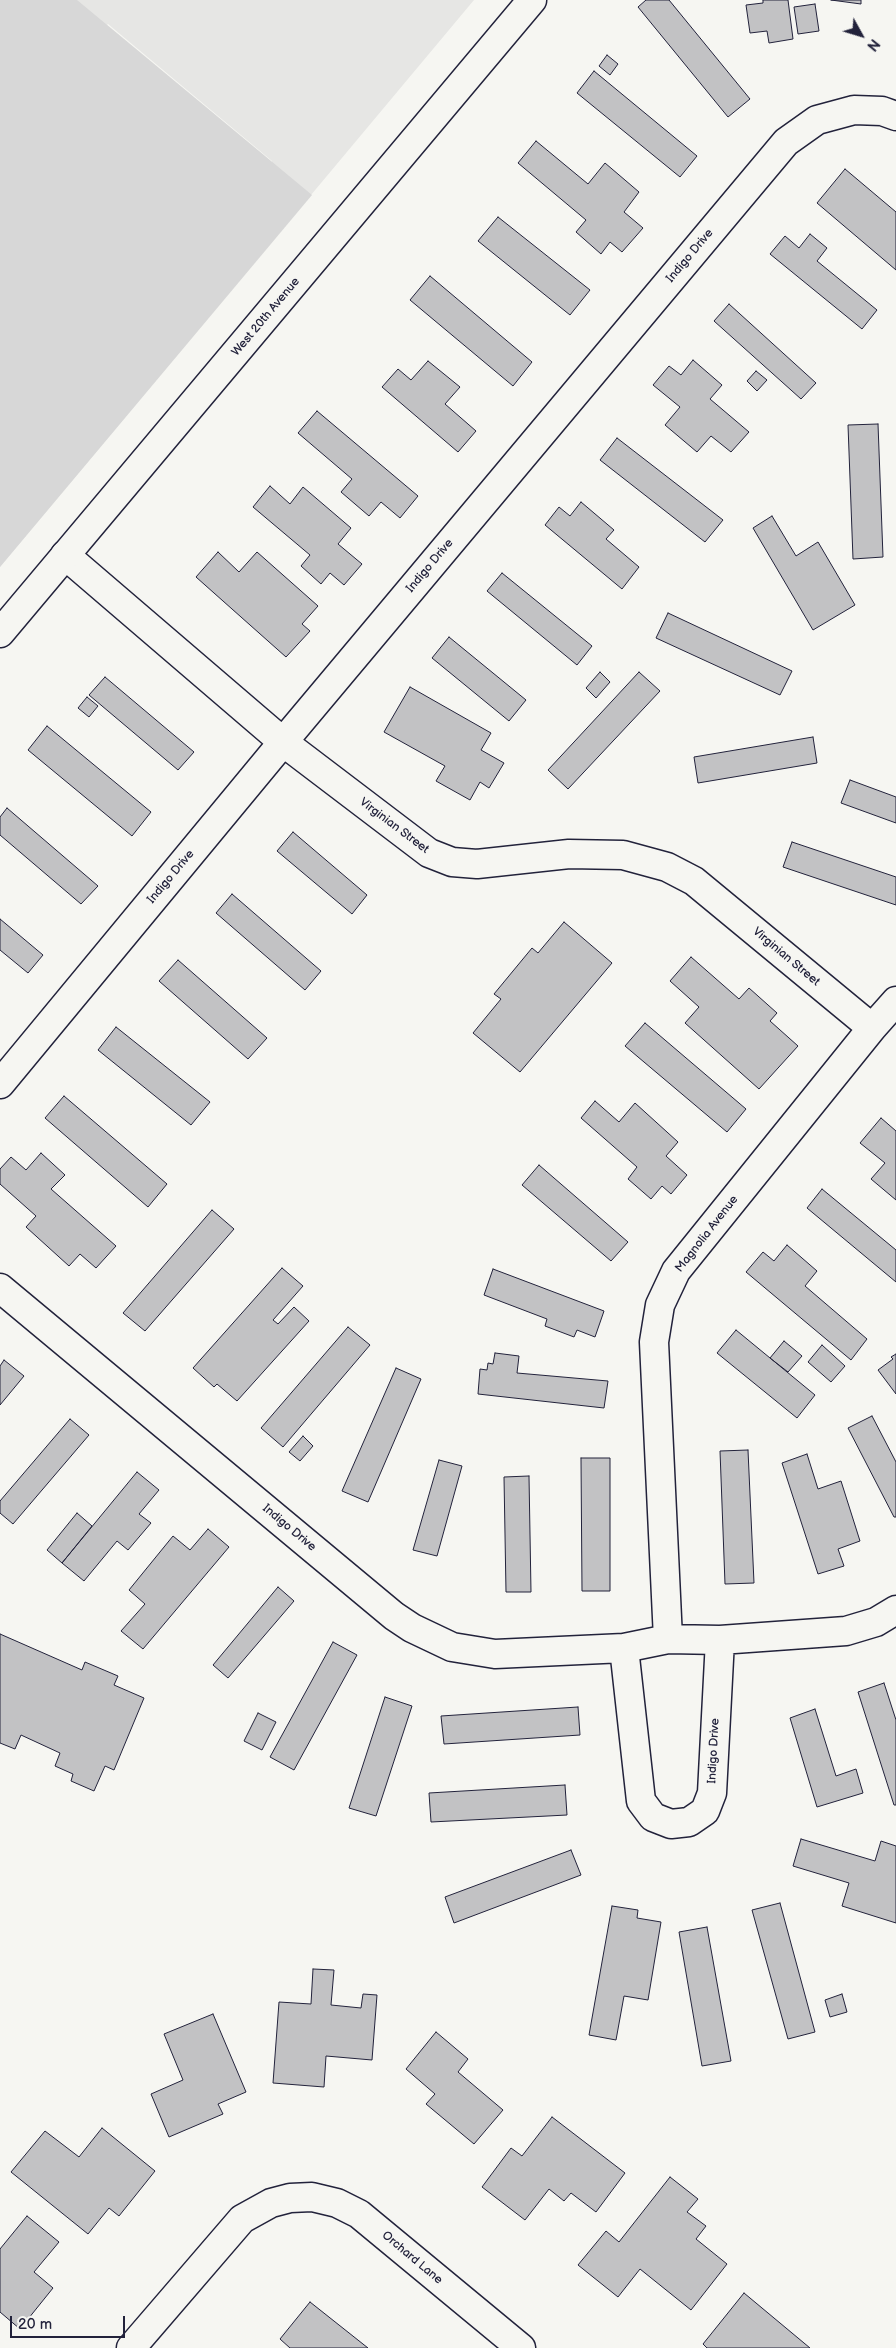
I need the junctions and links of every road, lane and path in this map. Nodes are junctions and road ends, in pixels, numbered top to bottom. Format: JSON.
{"nodes":[{"id":1,"x":532,"y":0,"type":"edge"},
{"id":2,"x":896,"y":116,"type":"edge"},
{"id":3,"x":65,"y":555,"type":"junction"},
{"id":4,"x":0,"y":632,"type":"edge"},
{"id":5,"x":283,"y":742,"type":"junction"},
{"id":6,"x":896,"y":1002,"type":"edge"},
{"id":7,"x":872,"y":1028,"type":"junction"},
{"id":8,"x":0,"y":1084,"type":"edge"},
{"id":9,"x":0,"y":1288,"type":"edge"},
{"id":10,"x":896,"y":1610,"type":"edge"},
{"id":11,"x":668,"y":1638,"type":"junction"},
{"id":12,"x":720,"y":1640,"type":"junction"},
{"id":13,"x":624,"y":1648,"type":"junction"},
{"id":14,"x":131,"y":2348,"type":"edge"},
{"id":15,"x":521,"y":2348,"type":"edge"}],
"edges":[{"from":1,"to":3,"type":"street","name":"West 20th Avenue"},
{"from":2,"to":5,"type":"street","name":"Indigo Drive"},
{"from":3,"to":4,"type":"street","name":"West 20th Avenue"},
{"from":3,"to":5,"type":"street","name":"Virginian Street"},
{"from":5,"to":7,"type":"street","name":"Virginian Street"},
{"from":5,"to":8,"type":"street","name":"Indigo Drive"},
{"from":6,"to":7,"type":"street","name":"Magnolia Avenue"},
{"from":7,"to":11,"type":"street","name":"Magnolia Avenue"},
{"from":9,"to":13,"type":"street","name":"Indigo Drive"},
{"from":10,"to":12,"type":"street","name":"Indigo Drive"},
{"from":11,"to":12,"type":"street","name":"Indigo Drive"},
{"from":11,"to":13,"type":"street","name":"Indigo Drive"},
{"from":12,"to":13,"type":"street","name":"Indigo Drive"},
{"from":14,"to":15,"type":"street","name":"Orchard Lane"}]}
